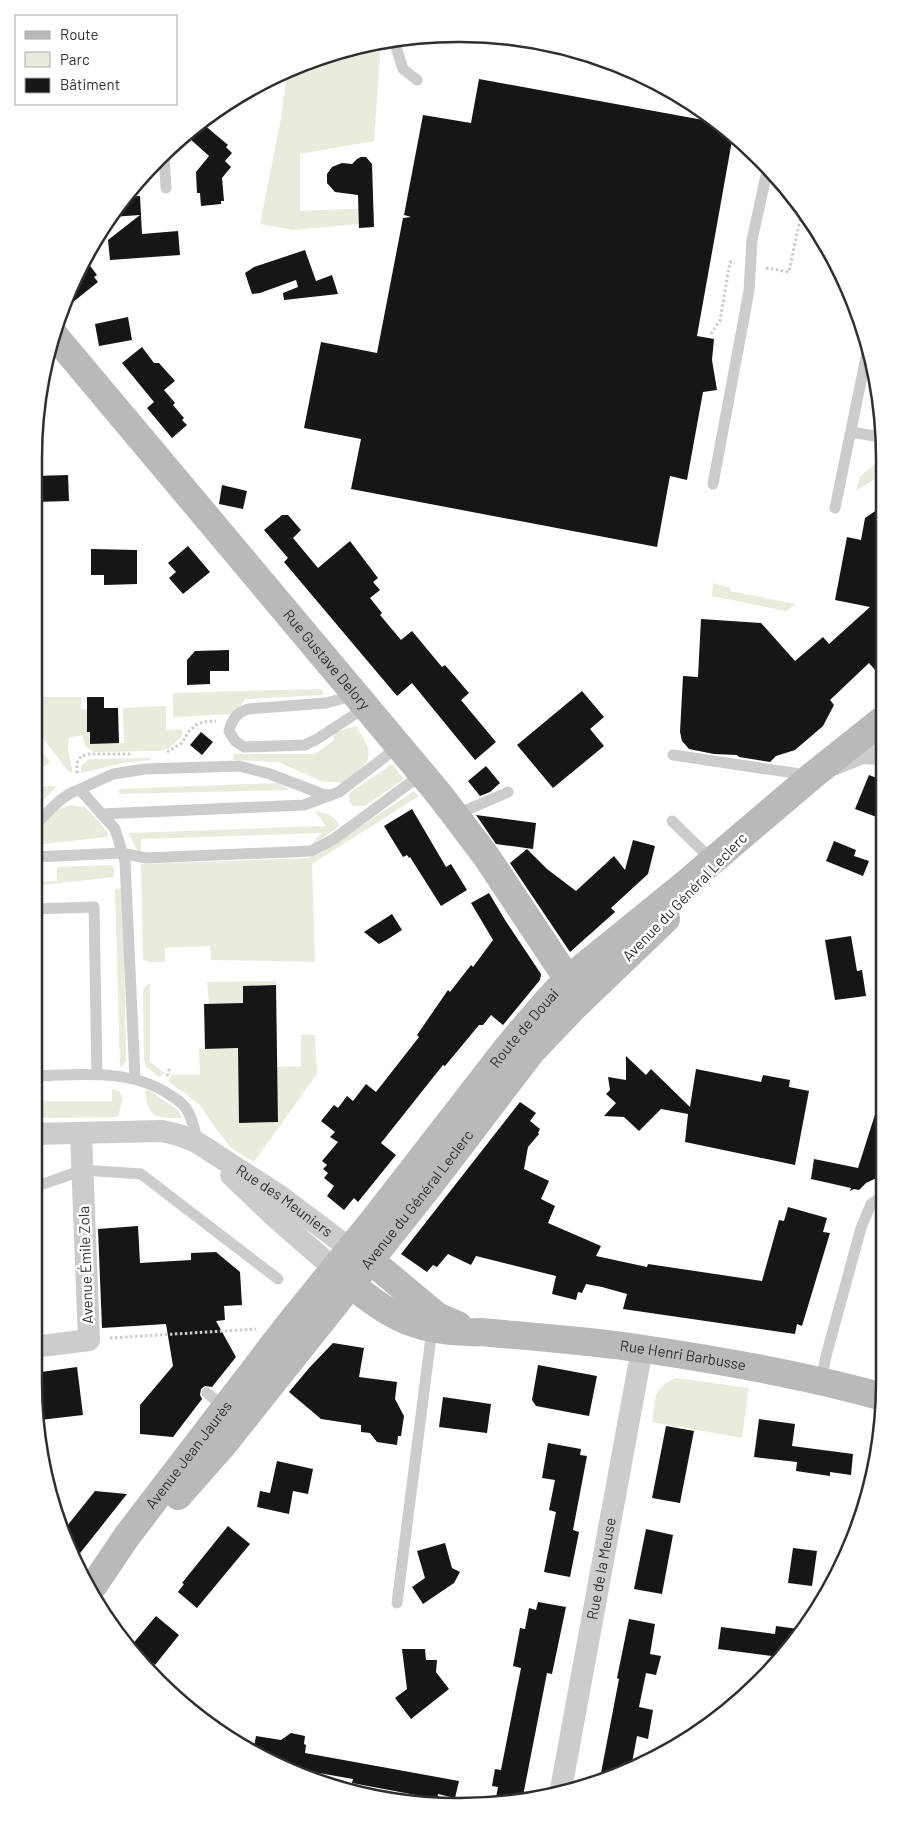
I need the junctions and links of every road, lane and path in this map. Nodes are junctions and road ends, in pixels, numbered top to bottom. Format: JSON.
{"nodes":[{"id":1,"x":396,"y":48,"type":"edge"},
{"id":2,"x":417,"y":80,"type":"dead end"},
{"id":3,"x":165,"y":164,"type":"edge"},
{"id":4,"x":766,"y":177,"type":"edge"},
{"id":5,"x":166,"y":188,"type":"dead end"},
{"id":6,"x":60,"y":342,"type":"edge"},
{"id":7,"x":864,"y":366,"type":"edge"},
{"id":8,"x":851,"y":432,"type":"junction"},
{"id":9,"x":875,"y":436,"type":"edge"},
{"id":10,"x":713,"y":484,"type":"dead end"},
{"id":11,"x":835,"y":508,"type":"dead end"},
{"id":12,"x":361,"y":701,"type":"junction"},
{"id":13,"x":876,"y":706,"type":"edge"},
{"id":14,"x":232,"y":720,"type":"junction"},
{"id":15,"x":876,"y":726,"type":"edge"},
{"id":16,"x":397,"y":744,"type":"junction"},
{"id":17,"x":164,"y":753,"type":"dead end"},
{"id":18,"x":136,"y":754,"type":"dead end"},
{"id":19,"x":876,"y":754,"type":"edge"},
{"id":20,"x":673,"y":755,"type":"dead end"},
{"id":21,"x":422,"y":774,"type":"junction"},
{"id":22,"x":812,"y":776,"type":"junction"},
{"id":23,"x":78,"y":790,"type":"junction"},
{"id":24,"x":508,"y":792,"type":"dead end"},
{"id":25,"x":330,"y":795,"type":"junction"},
{"id":26,"x":101,"y":814,"type":"junction"},
{"id":27,"x":455,"y":815,"type":"junction"},
{"id":28,"x":42,"y":818,"type":"edge"},
{"id":29,"x":672,"y":821,"type":"dead end"},
{"id":30,"x":122,"y":853,"type":"junction"},
{"id":31,"x":42,"y":857,"type":"edge"},
{"id":32,"x":715,"y":863,"type":"junction"},
{"id":33,"x":42,"y":909,"type":"edge"},
{"id":34,"x":576,"y":988,"type":"junction"},
{"id":35,"x":97,"y":1075,"type":"junction"},
{"id":36,"x":42,"y":1076,"type":"edge"},
{"id":37,"x":135,"y":1078,"type":"junction"},
{"id":38,"x":42,"y":1134,"type":"edge"},
{"id":39,"x":81,"y":1134,"type":"junction"},
{"id":40,"x":198,"y":1143,"type":"junction"},
{"id":41,"x":83,"y":1170,"type":"junction"},
{"id":42,"x":42,"y":1184,"type":"edge"},
{"id":43,"x":876,"y":1201,"type":"edge"},
{"id":44,"x":351,"y":1265,"type":"junction"},
{"id":45,"x":278,"y":1279,"type":"dead end"},
{"id":46,"x":334,"y":1305,"type":"junction"},
{"id":47,"x":385,"y":1310,"type":"junction"},
{"id":48,"x":287,"y":1327,"type":"junction"},
{"id":49,"x":432,"y":1329,"type":"junction"},
{"id":50,"x":481,"y":1332,"type":"junction"},
{"id":51,"x":89,"y":1340,"type":"junction"},
{"id":52,"x":42,"y":1346,"type":"edge"},
{"id":53,"x":642,"y":1349,"type":"junction"},
{"id":54,"x":821,"y":1381,"type":"junction"},
{"id":55,"x":876,"y":1395,"type":"edge"},
{"id":56,"x":95,"y":1584,"type":"edge"},
{"id":57,"x":95,"y":1584,"type":"edge"},
{"id":58,"x":397,"y":1604,"type":"dead end"},
{"id":59,"x":569,"y":1784,"type":"edge"}],
"edges":[{"from":1,"to":2,"type":"lane"},
{"from":3,"to":5,"type":"lane"},
{"from":4,"to":10,"type":"lane"},
{"from":6,"to":12,"type":"main road","name":"Rue Gustave Delory"},
{"from":7,"to":8,"type":"lane"},
{"from":8,"to":9,"type":"lane"},
{"from":8,"to":11,"type":"lane"},
{"from":12,"to":14,"type":"lane"},
{"from":12,"to":14,"type":"lane"},
{"from":12,"to":16,"type":"main road","name":"Rue Gustave Delory"},
{"from":13,"to":22,"type":"main road"},
{"from":14,"to":17,"type":"path"},
{"from":15,"to":22,"type":"main road"},
{"from":16,"to":21,"type":"main road","name":"Rue Gustave Delory"},
{"from":16,"to":25,"type":"lane"},
{"from":18,"to":23,"type":"path"},
{"from":19,"to":22,"type":"street"},
{"from":20,"to":22,"type":"lane"},
{"from":21,"to":27,"type":"main road","name":"Rue Gustave Delory"},
{"from":21,"to":30,"type":"lane"},
{"from":22,"to":32,"type":"main road","name":"Avenue du Général Leclerc"},
{"from":23,"to":25,"type":"lane"},
{"from":23,"to":26,"type":"lane"},
{"from":23,"to":28,"type":"lane"},
{"from":24,"to":27,"type":"lane"},
{"from":25,"to":26,"type":"lane"},
{"from":26,"to":30,"type":"lane"},
{"from":27,"to":34,"type":"main road","name":"Rue Gustave Delory"},
{"from":29,"to":32,"type":"lane"},
{"from":30,"to":31,"type":"lane"},
{"from":30,"to":37,"type":"lane"},
{"from":32,"to":34,"type":"main road","name":"Route de Douai"},
{"from":33,"to":35,"type":"lane"},
{"from":34,"to":44,"type":"main road","name":"Route de Douai"},
{"from":35,"to":36,"type":"lane"},
{"from":35,"to":37,"type":"lane"},
{"from":37,"to":40,"type":"lane"},
{"from":38,"to":39,"type":"street","name":"Rue des Meuniers"},
{"from":39,"to":40,"type":"street","name":"Rue des Meuniers"},
{"from":39,"to":41,"type":"street","name":"Avenue Émile Zola"},
{"from":40,"to":44,"type":"street","name":"Rue des Meuniers"},
{"from":41,"to":42,"type":"lane"},
{"from":41,"to":45,"type":"lane"},
{"from":41,"to":51,"type":"street","name":"Avenue Émile Zola"},
{"from":43,"to":54,"type":"lane"},
{"from":44,"to":46,"type":"main road","name":"Avenue du Général Leclerc"},
{"from":44,"to":47,"type":"main road","name":"Rue Henri Barbusse"},
{"from":44,"to":48,"type":"main road"},
{"from":44,"to":50,"type":"main road","name":"Rue Henri Barbusse"},
{"from":46,"to":47,"type":"main road","name":"Rue Henri Barbusse"},
{"from":46,"to":56,"type":"main road","name":"Avenue du Général Leclerc"},
{"from":47,"to":49,"type":"main road","name":"Rue Henri Barbusse"},
{"from":48,"to":51,"type":"path"},
{"from":48,"to":57,"type":"main road","name":"Avenue Jean Jaurès"},
{"from":49,"to":50,"type":"main road","name":"Rue Henri Barbusse"},
{"from":49,"to":58,"type":"lane"},
{"from":50,"to":53,"type":"main road","name":"Rue Henri Barbusse"},
{"from":51,"to":52,"type":"street","name":"Avenue Émile Zola"},
{"from":53,"to":54,"type":"main road","name":"Rue Henri Barbusse"},
{"from":53,"to":59,"type":"street","name":"Rue de la Meuse"},
{"from":54,"to":55,"type":"main road","name":"Rue Henri Barbusse"}]}
